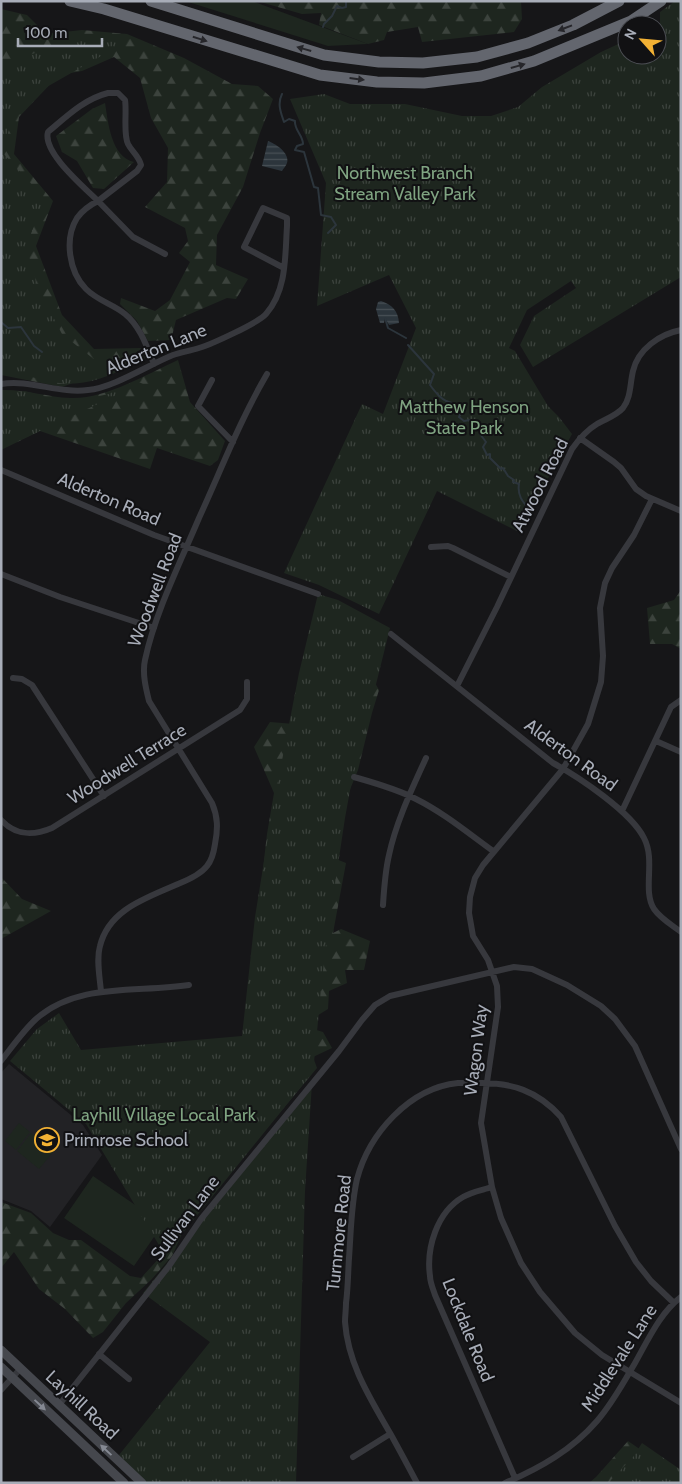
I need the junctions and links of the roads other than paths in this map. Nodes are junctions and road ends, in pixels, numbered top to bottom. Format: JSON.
{"nodes":[{"id":1,"x":70,"y":1,"type":"edge"},
{"id":2,"x":151,"y":1,"type":"edge"},
{"id":3,"x":661,"y":1,"type":"edge"},
{"id":4,"x":614,"y":4,"type":"edge"},
{"id":5,"x":98,"y":201,"type":"junction"},
{"id":6,"x":165,"y":254,"type":"dead end"},
{"id":7,"x":284,"y":268,"type":"junction"},
{"id":8,"x":681,"y":330,"type":"edge"},
{"id":9,"x":154,"y":364,"type":"junction"},
{"id":10,"x":267,"y":374,"type":"dead end"},
{"id":11,"x":212,"y":380,"type":"dead end"},
{"id":12,"x":1,"y":384,"type":"edge"},
{"id":13,"x":580,"y":438,"type":"junction"},
{"id":14,"x":233,"y":442,"type":"junction"},
{"id":15,"x":1,"y":470,"type":"edge"},
{"id":16,"x":652,"y":498,"type":"junction"},
{"id":17,"x":681,"y":511,"type":"edge"},
{"id":18,"x":187,"y":547,"type":"junction"},
{"id":19,"x":431,"y":547,"type":"dead end"},
{"id":20,"x":1,"y":574,"type":"edge"},
{"id":21,"x":511,"y":577,"type":"junction"},
{"id":22,"x":318,"y":594,"type":"dead end"},
{"id":23,"x":154,"y":628,"type":"junction"},
{"id":24,"x":391,"y":634,"type":"dead end"},
{"id":25,"x":12,"y":678,"type":"dead end"},
{"id":26,"x":247,"y":682,"type":"dead end"},
{"id":27,"x":457,"y":686,"type":"junction"},
{"id":28,"x":681,"y":700,"type":"edge"},
{"id":29,"x":656,"y":741,"type":"junction"},
{"id":30,"x":179,"y":749,"type":"junction"},
{"id":31,"x":681,"y":752,"type":"edge"},
{"id":32,"x":426,"y":758,"type":"dead end"},
{"id":33,"x":563,"y":768,"type":"junction"},
{"id":34,"x":354,"y":777,"type":"dead end"},
{"id":35,"x":104,"y":796,"type":"junction"},
{"id":36,"x":410,"y":796,"type":"junction"},
{"id":37,"x":622,"y":811,"type":"junction"},
{"id":38,"x":1,"y":820,"type":"edge"},
{"id":39,"x":493,"y":851,"type":"junction"},
{"id":40,"x":384,"y":905,"type":"dead end"},
{"id":41,"x":681,"y":932,"type":"edge"},
{"id":42,"x":493,"y":972,"type":"junction"},
{"id":43,"x":190,"y":985,"type":"dead end"},
{"id":44,"x":101,"y":992,"type":"junction"},
{"id":45,"x":1,"y":1061,"type":"edge"},
{"id":46,"x":488,"y":1083,"type":"junction"},
{"id":47,"x":681,"y":1149,"type":"edge"},
{"id":48,"x":492,"y":1188,"type":"junction"},
{"id":49,"x":681,"y":1297,"type":"edge"},
{"id":50,"x":674,"y":1303,"type":"junction"},
{"id":51,"x":1,"y":1350,"type":"edge"},
{"id":52,"x":99,"y":1354,"type":"junction"},
{"id":53,"x":13,"y":1361,"type":"junction"},
{"id":54,"x":21,"y":1368,"type":"junction"},
{"id":55,"x":2,"y":1371,"type":"edge"},
{"id":56,"x":629,"y":1373,"type":"junction"},
{"id":57,"x":12,"y":1378,"type":"junction"},
{"id":58,"x":129,"y":1379,"type":"dead end"},
{"id":59,"x":1,"y":1390,"type":"edge"},
{"id":60,"x":681,"y":1403,"type":"edge"},
{"id":61,"x":59,"y":1405,"type":"junction"},
{"id":62,"x":390,"y":1434,"type":"junction"},
{"id":63,"x":353,"y":1456,"type":"dead end"},
{"id":64,"x":515,"y":1478,"type":"junction"},
{"id":65,"x":124,"y":1483,"type":"edge"},
{"id":66,"x":142,"y":1483,"type":"edge"},
{"id":67,"x":417,"y":1483,"type":"edge"},
{"id":68,"x":506,"y":1483,"type":"edge"}],
"edges":[{"from":1,"to":3,"type":"highway","one_way":true},
{"from":4,"to":2,"type":"highway","one_way":true},
{"from":5,"to":5,"type":"street"},
{"from":5,"to":6,"type":"street"},
{"from":5,"to":9,"type":"street"},
{"from":7,"to":7,"type":"street","name":"Alderton Lane"},
{"from":7,"to":9,"type":"street","name":"Alderton Lane"},
{"from":8,"to":13,"type":"street","name":"Atwood Road"},
{"from":9,"to":12,"type":"street","name":"Alderton Lane"},
{"from":10,"to":14,"type":"street","name":"Woodwell Road"},
{"from":11,"to":14,"type":"street"},
{"from":13,"to":16,"type":"street"},
{"from":13,"to":21,"type":"street","name":"Atwood Road"},
{"from":14,"to":18,"type":"street","name":"Woodwell Road"},
{"from":15,"to":18,"type":"street","name":"Alderton Road"},
{"from":16,"to":17,"type":"street"},
{"from":16,"to":33,"type":"street","name":"Wagon Way"},
{"from":18,"to":22,"type":"street","name":"Alderton Road"},
{"from":18,"to":23,"type":"street","name":"Woodwell Road"},
{"from":19,"to":21,"type":"street"},
{"from":20,"to":23,"type":"street"},
{"from":21,"to":27,"type":"street","name":"Atwood Road"},
{"from":23,"to":30,"type":"street","name":"Woodwell Road"},
{"from":24,"to":27,"type":"street","name":"Alderton Road"},
{"from":25,"to":35,"type":"street"},
{"from":26,"to":30,"type":"street","name":"Woodwell Terrace"},
{"from":27,"to":33,"type":"street","name":"Alderton Road"},
{"from":28,"to":29,"type":"street"},
{"from":29,"to":31,"type":"street"},
{"from":29,"to":37,"type":"street"},
{"from":30,"to":35,"type":"street","name":"Woodwell Terrace"},
{"from":30,"to":44,"type":"street","name":"Woodwell Road"},
{"from":32,"to":36,"type":"street"},
{"from":33,"to":37,"type":"street","name":"Alderton Road"},
{"from":33,"to":39,"type":"street","name":"Wagon Way"},
{"from":34,"to":36,"type":"street"},
{"from":35,"to":38,"type":"street","name":"Woodwell Terrace"},
{"from":36,"to":39,"type":"street"},
{"from":36,"to":40,"type":"street"},
{"from":37,"to":41,"type":"street","name":"Alderton Road"},
{"from":39,"to":42,"type":"street","name":"Wagon Way"},
{"from":42,"to":46,"type":"street","name":"Wagon Way"},
{"from":42,"to":47,"type":"street","name":"Sullivan Lane"},
{"from":42,"to":52,"type":"street","name":"Sullivan Lane"},
{"from":43,"to":44,"type":"street"},
{"from":44,"to":45,"type":"street"},
{"from":46,"to":48,"type":"street","name":"Wagon Way"},
{"from":46,"to":50,"type":"street","name":"Turnmore Road"},
{"from":46,"to":62,"type":"street","name":"Turnmore Road"},
{"from":48,"to":56,"type":"street","name":"Wagon Way"},
{"from":48,"to":64,"type":"street","name":"Lockdale Road"},
{"from":49,"to":50,"type":"street","name":"Middlevale Lane"},
{"from":50,"to":56,"type":"street","name":"Middlevale Lane"},
{"from":51,"to":53,"type":"main road","name":"Layhill Road"},
{"from":52,"to":58,"type":"street"},
{"from":52,"to":61,"type":"street","name":"Sullivan Lane"},
{"from":53,"to":54,"type":"main road","name":"Layhill Road"},
{"from":53,"to":55,"type":"street"},
{"from":54,"to":57,"type":"street"},
{"from":54,"to":61,"type":"main road","name":"Layhill Road"},
{"from":55,"to":57,"type":"main road","name":"Layhill Road"},
{"from":56,"to":60,"type":"street","name":"Wagon Way"},
{"from":56,"to":64,"type":"street","name":"Middlevale Lane"},
{"from":57,"to":59,"type":"street"},
{"from":57,"to":65,"type":"main road","name":"Layhill Road","one_way":true},
{"from":66,"to":61,"type":"main road","name":"Layhill Road","one_way":true},
{"from":62,"to":63,"type":"street"},
{"from":62,"to":67,"type":"street","name":"Turnmore Road"},
{"from":64,"to":68,"type":"street","name":"Middlevale Lane"}]}
